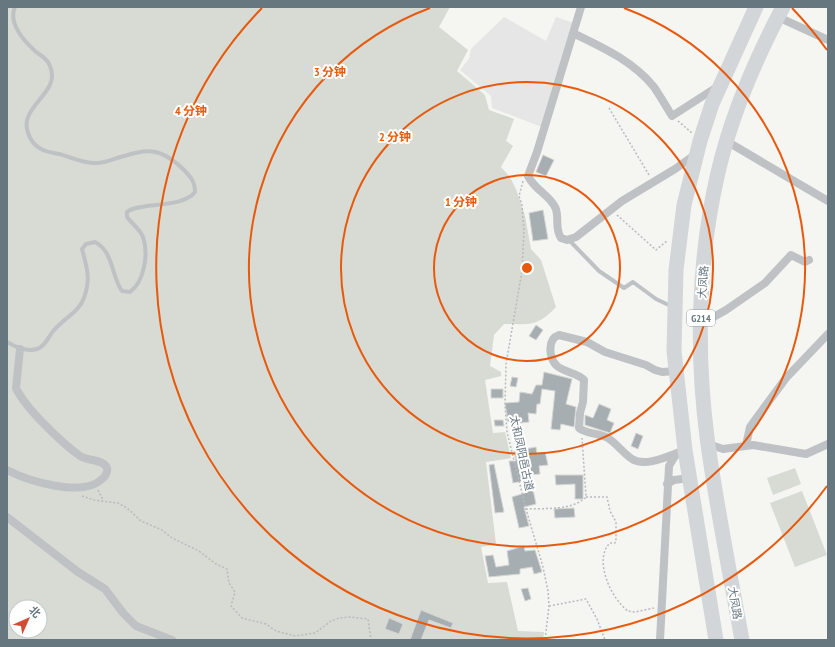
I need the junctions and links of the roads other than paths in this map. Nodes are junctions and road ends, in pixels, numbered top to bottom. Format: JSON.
{"nodes":[{"id":1,"x":15,"y":7,"type":"edge"},
{"id":2,"x":581,"y":7,"type":"edge"},
{"id":3,"x":756,"y":7,"type":"edge"},
{"id":4,"x":780,"y":12,"type":"edge"},
{"id":5,"x":573,"y":33,"type":"junction"},
{"id":6,"x":828,"y":40,"type":"edge"},
{"id":7,"x":720,"y":85,"type":"junction"},
{"id":8,"x":728,"y":142,"type":"junction"},
{"id":9,"x":698,"y":147,"type":"junction"},
{"id":10,"x":828,"y":201,"type":"edge"},
{"id":11,"x":569,"y":240,"type":"junction"},
{"id":12,"x":809,"y":260,"type":"dead end"},
{"id":13,"x":675,"y":308,"type":"junction"},
{"id":14,"x":701,"y":324,"type":"junction"},
{"id":15,"x":828,"y":334,"type":"edge"},
{"id":16,"x":7,"y":342,"type":"edge"},
{"id":17,"x":20,"y":348,"type":"junction"},
{"id":18,"x":676,"y":371,"type":"junction"},
{"id":19,"x":708,"y":444,"type":"junction"},
{"id":20,"x":828,"y":444,"type":"edge"},
{"id":21,"x":746,"y":445,"type":"junction"},
{"id":22,"x":685,"y":450,"type":"junction"},
{"id":23,"x":7,"y":470,"type":"edge"},
{"id":24,"x":690,"y":478,"type":"junction"},
{"id":25,"x":667,"y":484,"type":"junction"},
{"id":26,"x":7,"y":517,"type":"edge"},
{"id":27,"x":172,"y":640,"type":"edge"},
{"id":28,"x":660,"y":640,"type":"edge"},
{"id":29,"x":716,"y":640,"type":"edge"},
{"id":30,"x":742,"y":640,"type":"edge"}],
"edges":[{"from":1,"to":17,"type":"lane"},
{"from":2,"to":5,"type":"street"},
{"from":3,"to":7,"type":"highway","number":"G214"},
{"from":4,"to":6,"type":"street"},
{"from":4,"to":8,"type":"highway","name":"大凤路","number":"G214"},
{"from":5,"to":7,"type":"street"},
{"from":5,"to":11,"type":"street"},
{"from":7,"to":9,"type":"highway","number":"G214"},
{"from":8,"to":10,"type":"street"},
{"from":8,"to":14,"type":"highway","name":"大凤路","number":"G214"},
{"from":9,"to":11,"type":"street"},
{"from":9,"to":13,"type":"highway","number":"G214"},
{"from":11,"to":13,"type":"lane"},
{"from":12,"to":14,"type":"street"},
{"from":13,"to":18,"type":"highway","number":"G214"},
{"from":14,"to":19,"type":"highway","name":"大凤路","number":"G214"},
{"from":15,"to":21,"type":"street"},
{"from":16,"to":17,"type":"lane"},
{"from":17,"to":23,"type":"street"},
{"from":18,"to":22,"type":"highway","number":"G214"},
{"from":18,"to":22,"type":"street"},
{"from":19,"to":21,"type":"street"},
{"from":19,"to":22,"type":"highway"},
{"from":19,"to":30,"type":"highway","name":"大凤路","number":"G214"},
{"from":20,"to":21,"type":"street"},
{"from":22,"to":24,"type":"highway","number":"G214"},
{"from":22,"to":25,"type":"street"},
{"from":24,"to":25,"type":"street"},
{"from":24,"to":29,"type":"highway","number":"G214"},
{"from":25,"to":28,"type":"street"},
{"from":26,"to":27,"type":"street"}]}
